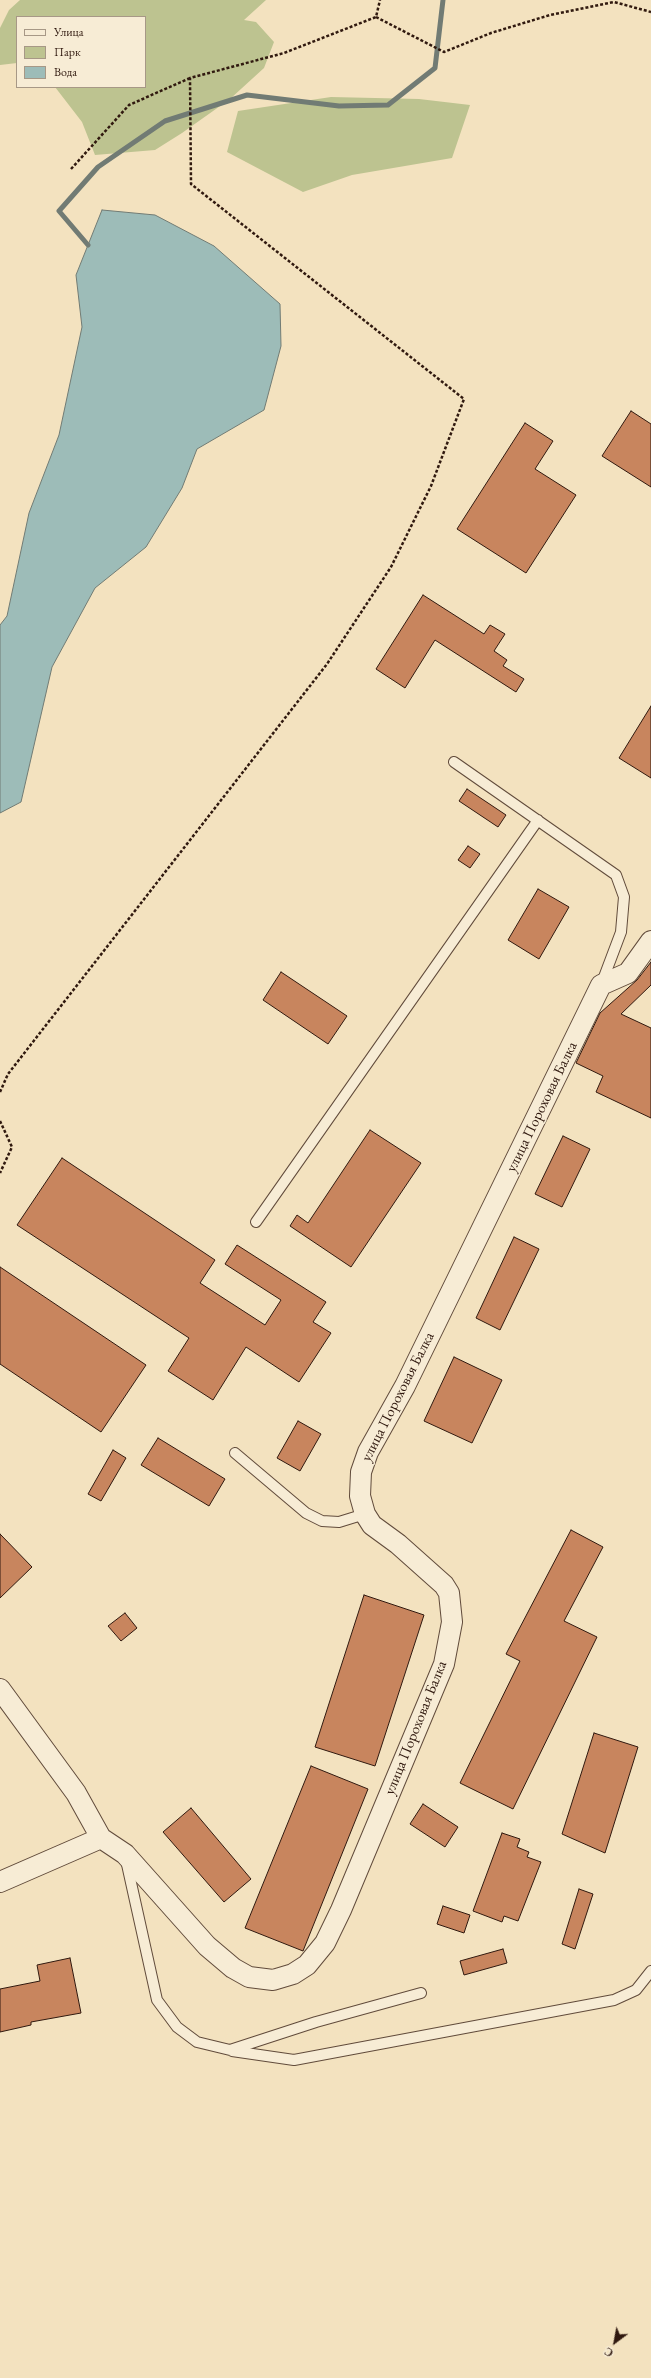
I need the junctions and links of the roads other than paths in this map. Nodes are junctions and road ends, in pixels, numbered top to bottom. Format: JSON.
{"nodes":[{"id":1,"x":454,"y":762,"type":"dead end"},
{"id":2,"x":538,"y":820,"type":"junction"},
{"id":3,"x":651,"y":941,"type":"edge"},
{"id":4,"x":601,"y":985,"type":"junction"},
{"id":5,"x":256,"y":1222,"type":"dead end"},
{"id":6,"x":235,"y":1454,"type":"dead end"},
{"id":7,"x":365,"y":1514,"type":"junction"},
{"id":8,"x":0,"y":1689,"type":"edge"},
{"id":9,"x":101,"y":1838,"type":"junction"},
{"id":10,"x":125,"y":1854,"type":"junction"},
{"id":11,"x":0,"y":1882,"type":"edge"},
{"id":12,"x":651,"y":1971,"type":"edge"},
{"id":13,"x":421,"y":1993,"type":"dead end"},
{"id":14,"x":230,"y":2050,"type":"junction"}],
"edges":[{"from":1,"to":2,"type":"lane"},
{"from":2,"to":4,"type":"lane"},
{"from":2,"to":5,"type":"lane"},
{"from":3,"to":4,"type":"street"},
{"from":4,"to":7,"type":"street","name":"улица Пороховая Балка"},
{"from":6,"to":7,"type":"lane"},
{"from":7,"to":10,"type":"street","name":"улица Пороховая Балка"},
{"from":8,"to":9,"type":"street"},
{"from":9,"to":10,"type":"street","name":"улица Пороховая Балка"},
{"from":9,"to":11,"type":"street"},
{"from":10,"to":14,"type":"lane"},
{"from":12,"to":14,"type":"lane"},
{"from":13,"to":14,"type":"lane"}]}
